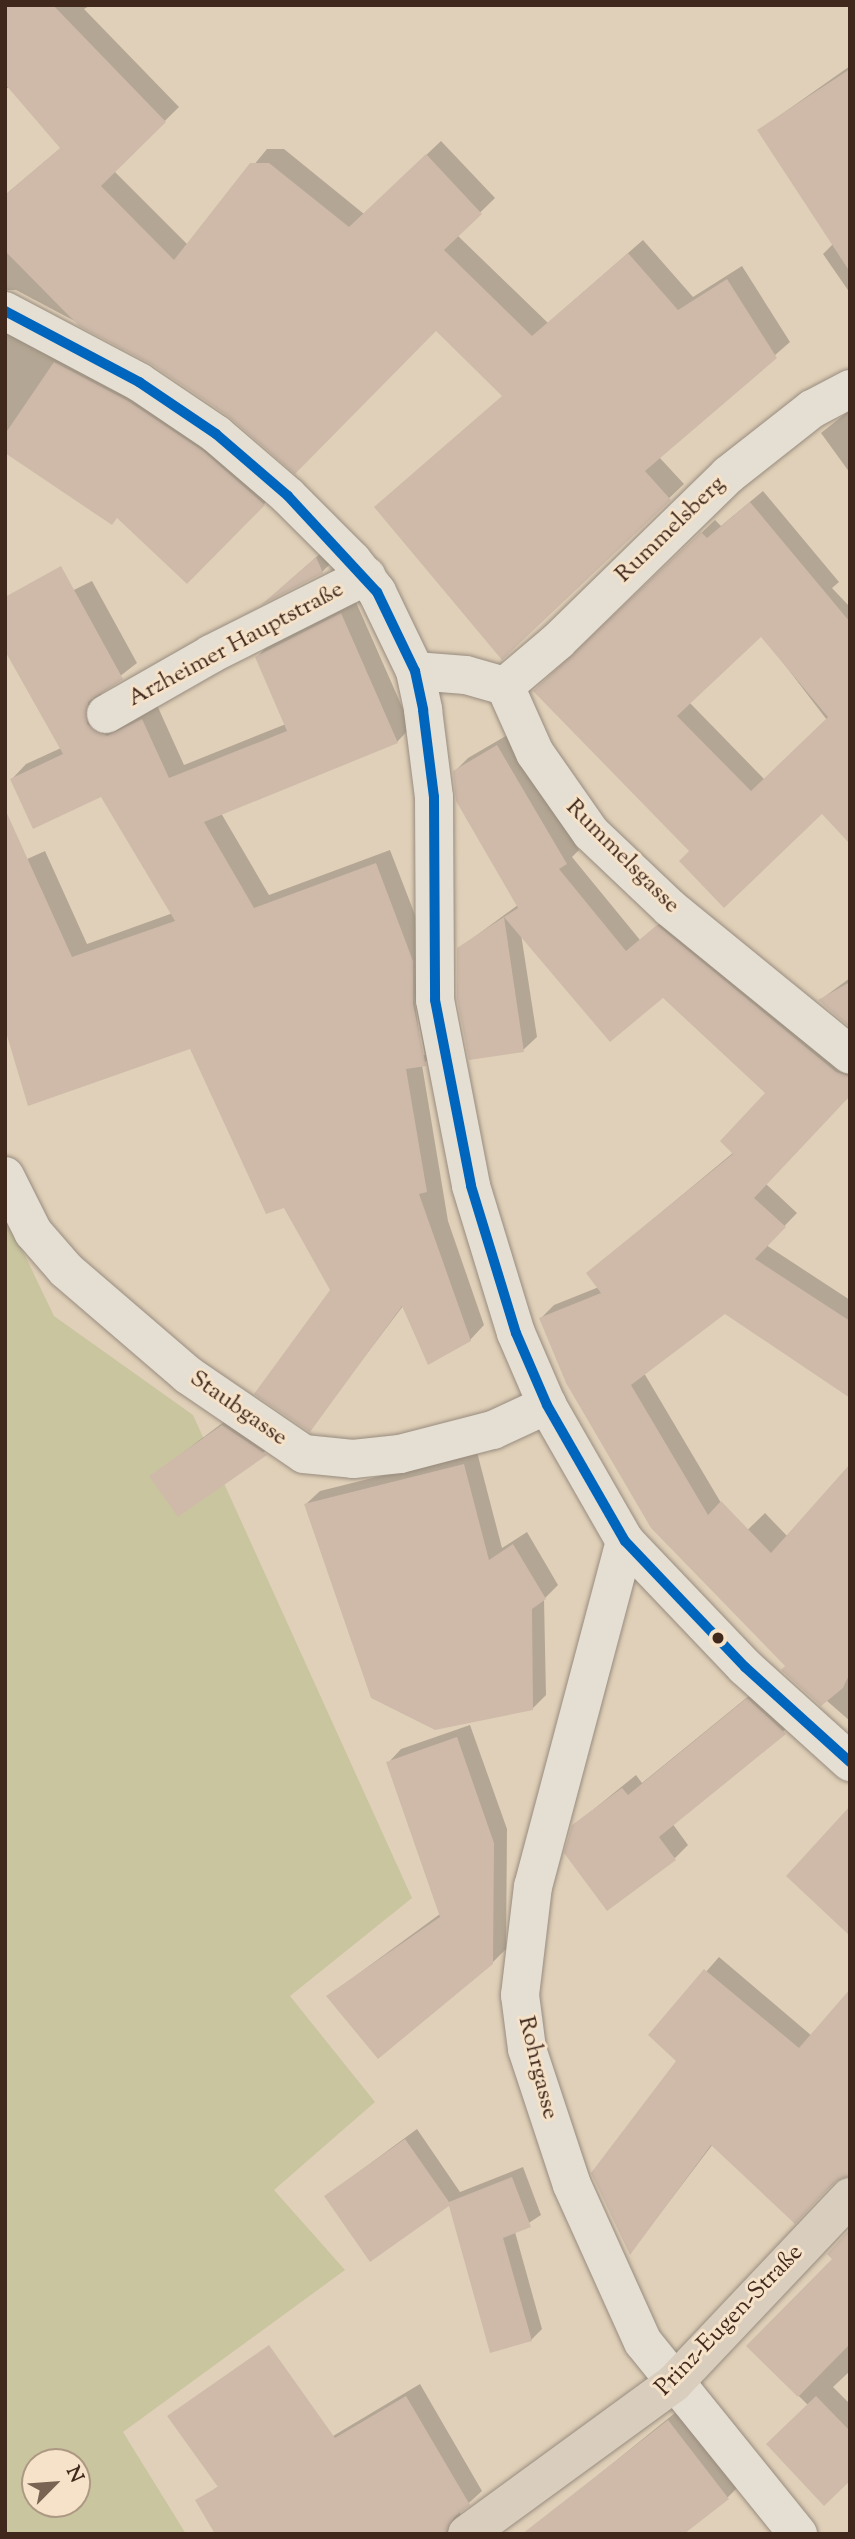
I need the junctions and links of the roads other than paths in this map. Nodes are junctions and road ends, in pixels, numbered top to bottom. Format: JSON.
{"nodes":[{"id":1,"x":5,"y":312,"type":"edge"},
{"id":2,"x":850,"y":389,"type":"edge"},
{"id":3,"x":366,"y":576,"type":"junction"},
{"id":4,"x":415,"y":671,"type":"junction"},
{"id":5,"x":505,"y":686,"type":"junction"},
{"id":6,"x":106,"y":714,"type":"dead end"},
{"id":7,"x":850,"y":1055,"type":"edge"},
{"id":8,"x":5,"y":1176,"type":"edge"},
{"id":9,"x":547,"y":1405,"type":"junction"},
{"id":10,"x":625,"y":1541,"type":"junction"},
{"id":11,"x":850,"y":1762,"type":"edge"},
{"id":12,"x":850,"y":2197,"type":"edge"},
{"id":13,"x":674,"y":2383,"type":"junction"},
{"id":14,"x":467,"y":2534,"type":"edge"},
{"id":15,"x":798,"y":2534,"type":"edge"}],
"edges":[{"from":1,"to":3,"type":"street","name":"Arzheimer Hauptstraße"},
{"from":2,"to":5,"type":"street","name":"Rummelsberg"},
{"from":3,"to":4,"type":"street","name":"Arzheimer Hauptstraße"},
{"from":3,"to":6,"type":"street","name":"Arzheimer Hauptstraße"},
{"from":4,"to":5,"type":"street"},
{"from":4,"to":9,"type":"street","name":"Arzheimer Hauptstraße"},
{"from":5,"to":7,"type":"street","name":"Rummelsgasse"},
{"from":8,"to":9,"type":"street","name":"Staubgasse"},
{"from":9,"to":10,"type":"street","name":"Arzheimer Hauptstraße"},
{"from":10,"to":11,"type":"street","name":"Arzheimer Hauptstraße"},
{"from":10,"to":13,"type":"street","name":"Rohrgasse"},
{"from":12,"to":13,"type":"main road","name":"Prinz-Eugen-Straße"},
{"from":13,"to":14,"type":"main road","name":"Prinz-Eugen-Straße"},
{"from":13,"to":15,"type":"street","name":"Rohrgasse"}]}
